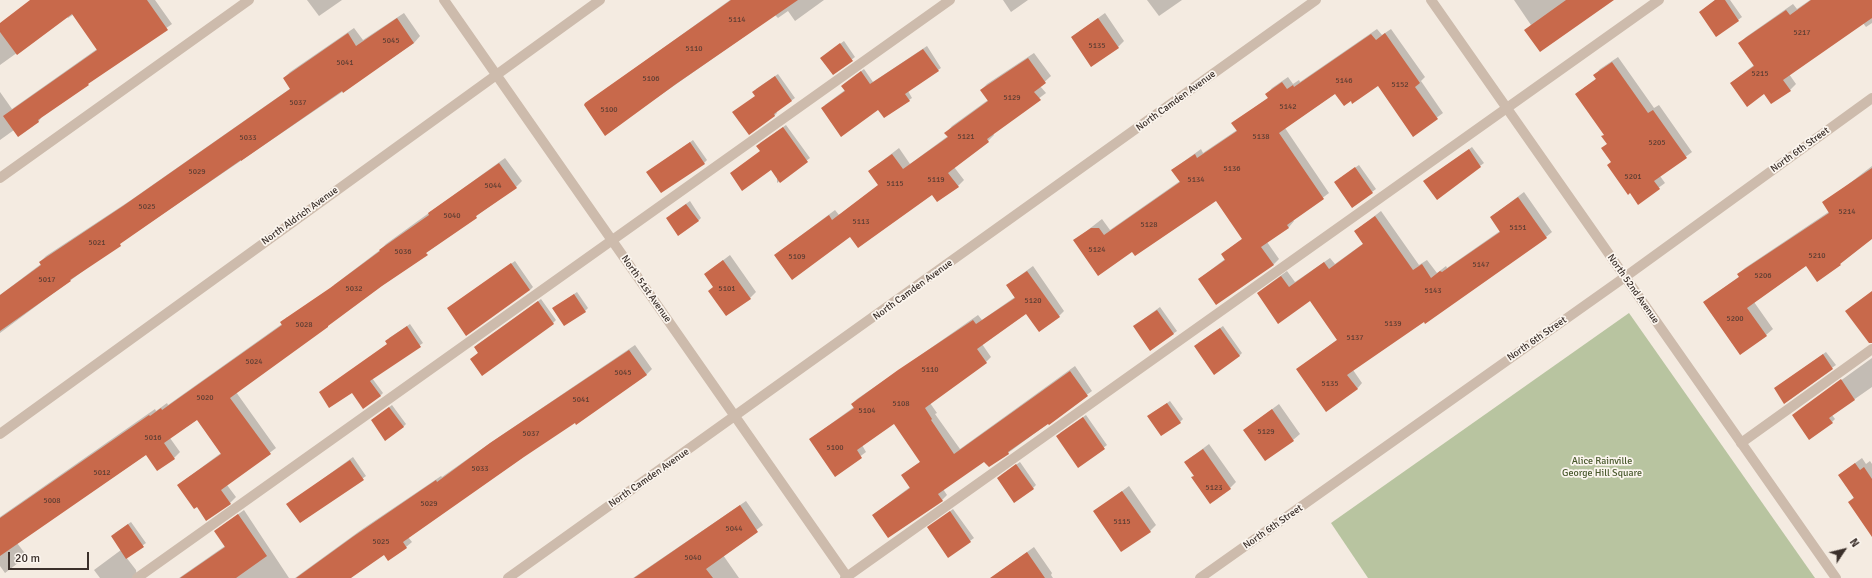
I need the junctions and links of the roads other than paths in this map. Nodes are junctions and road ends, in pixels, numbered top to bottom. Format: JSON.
{"nodes":[{"id":1,"x":249,"y":0,"type":"edge"},
{"id":2,"x":444,"y":0,"type":"edge"},
{"id":3,"x":600,"y":0,"type":"edge"},
{"id":4,"x":950,"y":0,"type":"edge"},
{"id":5,"x":1316,"y":0,"type":"edge"},
{"id":6,"x":1431,"y":0,"type":"edge"},
{"id":7,"x":1659,"y":0,"type":"edge"},
{"id":8,"x":496,"y":74,"type":"junction"},
{"id":9,"x":1872,"y":98,"type":"edge"},
{"id":10,"x":1507,"y":109,"type":"junction"},
{"id":11,"x":0,"y":178,"type":"edge"},
{"id":12,"x":611,"y":240,"type":"junction"},
{"id":13,"x":1625,"y":277,"type":"junction"},
{"id":14,"x":1872,"y":349,"type":"edge"},
{"id":15,"x":735,"y":417,"type":"junction"},
{"id":16,"x":0,"y":434,"type":"edge"},
{"id":17,"x":1741,"y":443,"type":"junction"},
{"id":18,"x":137,"y":578,"type":"edge"},
{"id":19,"x":508,"y":578,"type":"edge"},
{"id":20,"x":847,"y":578,"type":"edge"},
{"id":21,"x":1200,"y":578,"type":"edge"},
{"id":22,"x":1836,"y":578,"type":"edge"}],
"edges":[{"from":1,"to":11,"type":"street"},
{"from":2,"to":8,"type":"street","name":"North 51st Avenue"},
{"from":3,"to":8,"type":"street","name":"North Aldrich Avenue"},
{"from":4,"to":12,"type":"street"},
{"from":5,"to":15,"type":"street","name":"North Camden Avenue"},
{"from":6,"to":10,"type":"street","name":"North 52nd Avenue"},
{"from":7,"to":10,"type":"street"},
{"from":8,"to":12,"type":"street","name":"North 51st Avenue"},
{"from":8,"to":16,"type":"street","name":"North Aldrich Avenue"},
{"from":9,"to":13,"type":"street","name":"North 6th Street"},
{"from":10,"to":13,"type":"street","name":"North 52nd Avenue"},
{"from":10,"to":20,"type":"street"},
{"from":12,"to":15,"type":"street","name":"North 51st Avenue"},
{"from":12,"to":18,"type":"street"},
{"from":13,"to":17,"type":"street","name":"North 52nd Avenue"},
{"from":13,"to":21,"type":"street","name":"North 6th Street"},
{"from":14,"to":17,"type":"street"},
{"from":15,"to":19,"type":"street","name":"North Camden Avenue"},
{"from":15,"to":20,"type":"street","name":"North 51st Avenue"},
{"from":17,"to":22,"type":"street","name":"North 52nd Avenue"}]}
